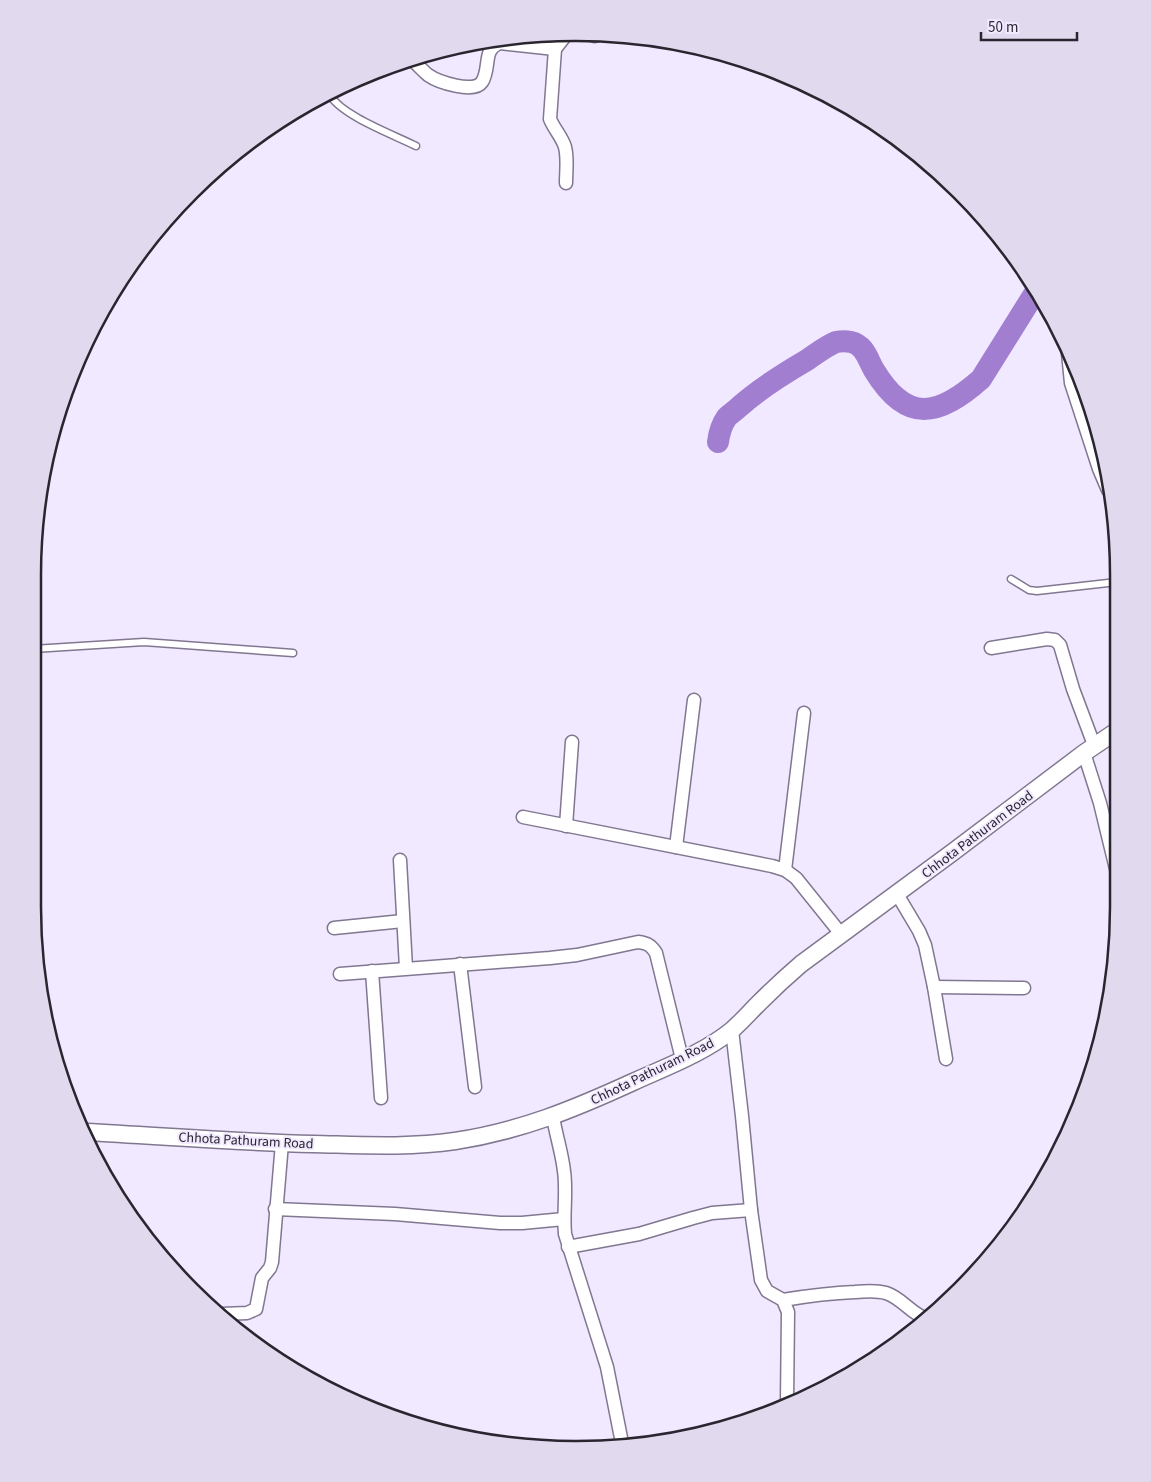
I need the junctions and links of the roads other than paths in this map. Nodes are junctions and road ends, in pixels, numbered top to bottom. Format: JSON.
{"nodes":[{"id":1,"x":561,"y":41,"type":"edge"},
{"id":2,"x":516,"y":45,"type":"edge"},
{"id":3,"x":491,"y":49,"type":"edge"},
{"id":4,"x":555,"y":49,"type":"junction"},
{"id":5,"x":418,"y":65,"type":"edge"},
{"id":6,"x":332,"y":100,"type":"edge"},
{"id":7,"x":416,"y":146,"type":"dead end"},
{"id":8,"x":566,"y":184,"type":"dead end"},
{"id":9,"x":1070,"y":374,"type":"edge"},
{"id":10,"x":1088,"y":426,"type":"edge"},
{"id":11,"x":1011,"y":579,"type":"dead end"},
{"id":12,"x":1110,"y":583,"type":"edge"},
{"id":13,"x":41,"y":648,"type":"edge"},
{"id":14,"x":991,"y":648,"type":"dead end"},
{"id":15,"x":293,"y":653,"type":"dead end"},
{"id":16,"x":694,"y":700,"type":"dead end"},
{"id":17,"x":804,"y":713,"type":"dead end"},
{"id":18,"x":1110,"y":735,"type":"edge"},
{"id":19,"x":572,"y":742,"type":"dead end"},
{"id":20,"x":1089,"y":749,"type":"junction"},
{"id":21,"x":523,"y":817,"type":"dead end"},
{"id":22,"x":566,"y":826,"type":"junction"},
{"id":23,"x":1110,"y":844,"type":"edge"},
{"id":24,"x":676,"y":847,"type":"junction"},
{"id":25,"x":400,"y":860,"type":"dead end"},
{"id":26,"x":785,"y":870,"type":"junction"},
{"id":27,"x":897,"y":894,"type":"junction"},
{"id":28,"x":404,"y":921,"type":"junction"},
{"id":29,"x":334,"y":928,"type":"dead end"},
{"id":30,"x":842,"y":934,"type":"junction"},
{"id":31,"x":460,"y":964,"type":"junction"},
{"id":32,"x":406,"y":968,"type":"junction"},
{"id":33,"x":372,"y":971,"type":"junction"},
{"id":34,"x":340,"y":974,"type":"dead end"},
{"id":35,"x":934,"y":987,"type":"junction"},
{"id":36,"x":1024,"y":988,"type":"dead end"},
{"id":37,"x":732,"y":1030,"type":"junction"},
{"id":38,"x":682,"y":1059,"type":"junction"},
{"id":39,"x":946,"y":1060,"type":"dead end"},
{"id":40,"x":475,"y":1087,"type":"dead end"},
{"id":41,"x":381,"y":1098,"type":"dead end"},
{"id":42,"x":552,"y":1117,"type":"junction"},
{"id":43,"x":91,"y":1132,"type":"edge"},
{"id":44,"x":282,"y":1143,"type":"junction"},
{"id":45,"x":276,"y":1209,"type":"junction"},
{"id":46,"x":751,"y":1210,"type":"junction"},
{"id":47,"x":564,"y":1219,"type":"junction"},
{"id":48,"x":568,"y":1247,"type":"junction"},
{"id":49,"x":783,"y":1300,"type":"junction"},
{"id":50,"x":230,"y":1314,"type":"edge"},
{"id":51,"x":918,"y":1316,"type":"edge"},
{"id":52,"x":787,"y":1397,"type":"edge"},
{"id":53,"x":621,"y":1439,"type":"edge"}],
"edges":[{"from":1,"to":4,"type":"street"},
{"from":2,"to":4,"type":"street"},
{"from":3,"to":5,"type":"street"},
{"from":4,"to":8,"type":"street"},
{"from":6,"to":7,"type":"lane"},
{"from":9,"to":10,"type":"street"},
{"from":11,"to":12,"type":"lane"},
{"from":13,"to":15,"type":"lane"},
{"from":14,"to":20,"type":"street"},
{"from":16,"to":24,"type":"street"},
{"from":17,"to":26,"type":"street"},
{"from":18,"to":20,"type":"street","name":"Chhota Pathuram Road"},
{"from":19,"to":22,"type":"street"},
{"from":20,"to":23,"type":"street"},
{"from":20,"to":27,"type":"street","name":"Chhota Pathuram Road"},
{"from":21,"to":22,"type":"street"},
{"from":22,"to":24,"type":"street"},
{"from":24,"to":26,"type":"street"},
{"from":25,"to":28,"type":"street"},
{"from":26,"to":30,"type":"street"},
{"from":27,"to":30,"type":"street","name":"Chhota Pathuram Road"},
{"from":27,"to":35,"type":"street"},
{"from":28,"to":29,"type":"street"},
{"from":28,"to":32,"type":"street"},
{"from":30,"to":37,"type":"street","name":"Chhota Pathuram Road"},
{"from":31,"to":32,"type":"street"},
{"from":31,"to":38,"type":"street"},
{"from":31,"to":40,"type":"street"},
{"from":32,"to":33,"type":"street"},
{"from":33,"to":34,"type":"street"},
{"from":33,"to":41,"type":"street"},
{"from":35,"to":36,"type":"street"},
{"from":35,"to":39,"type":"street"},
{"from":37,"to":38,"type":"street","name":"Chhota Pathuram Road"},
{"from":37,"to":46,"type":"street"},
{"from":38,"to":42,"type":"street","name":"Chhota Pathuram Road"},
{"from":42,"to":44,"type":"street","name":"Chhota Pathuram Road"},
{"from":42,"to":47,"type":"street"},
{"from":43,"to":44,"type":"street","name":"Chhota Pathuram Road"},
{"from":44,"to":45,"type":"street"},
{"from":45,"to":47,"type":"street"},
{"from":45,"to":50,"type":"street"},
{"from":46,"to":48,"type":"street"},
{"from":46,"to":49,"type":"street"},
{"from":47,"to":48,"type":"street"},
{"from":48,"to":53,"type":"street"},
{"from":49,"to":51,"type":"street"},
{"from":49,"to":52,"type":"street"}]}
